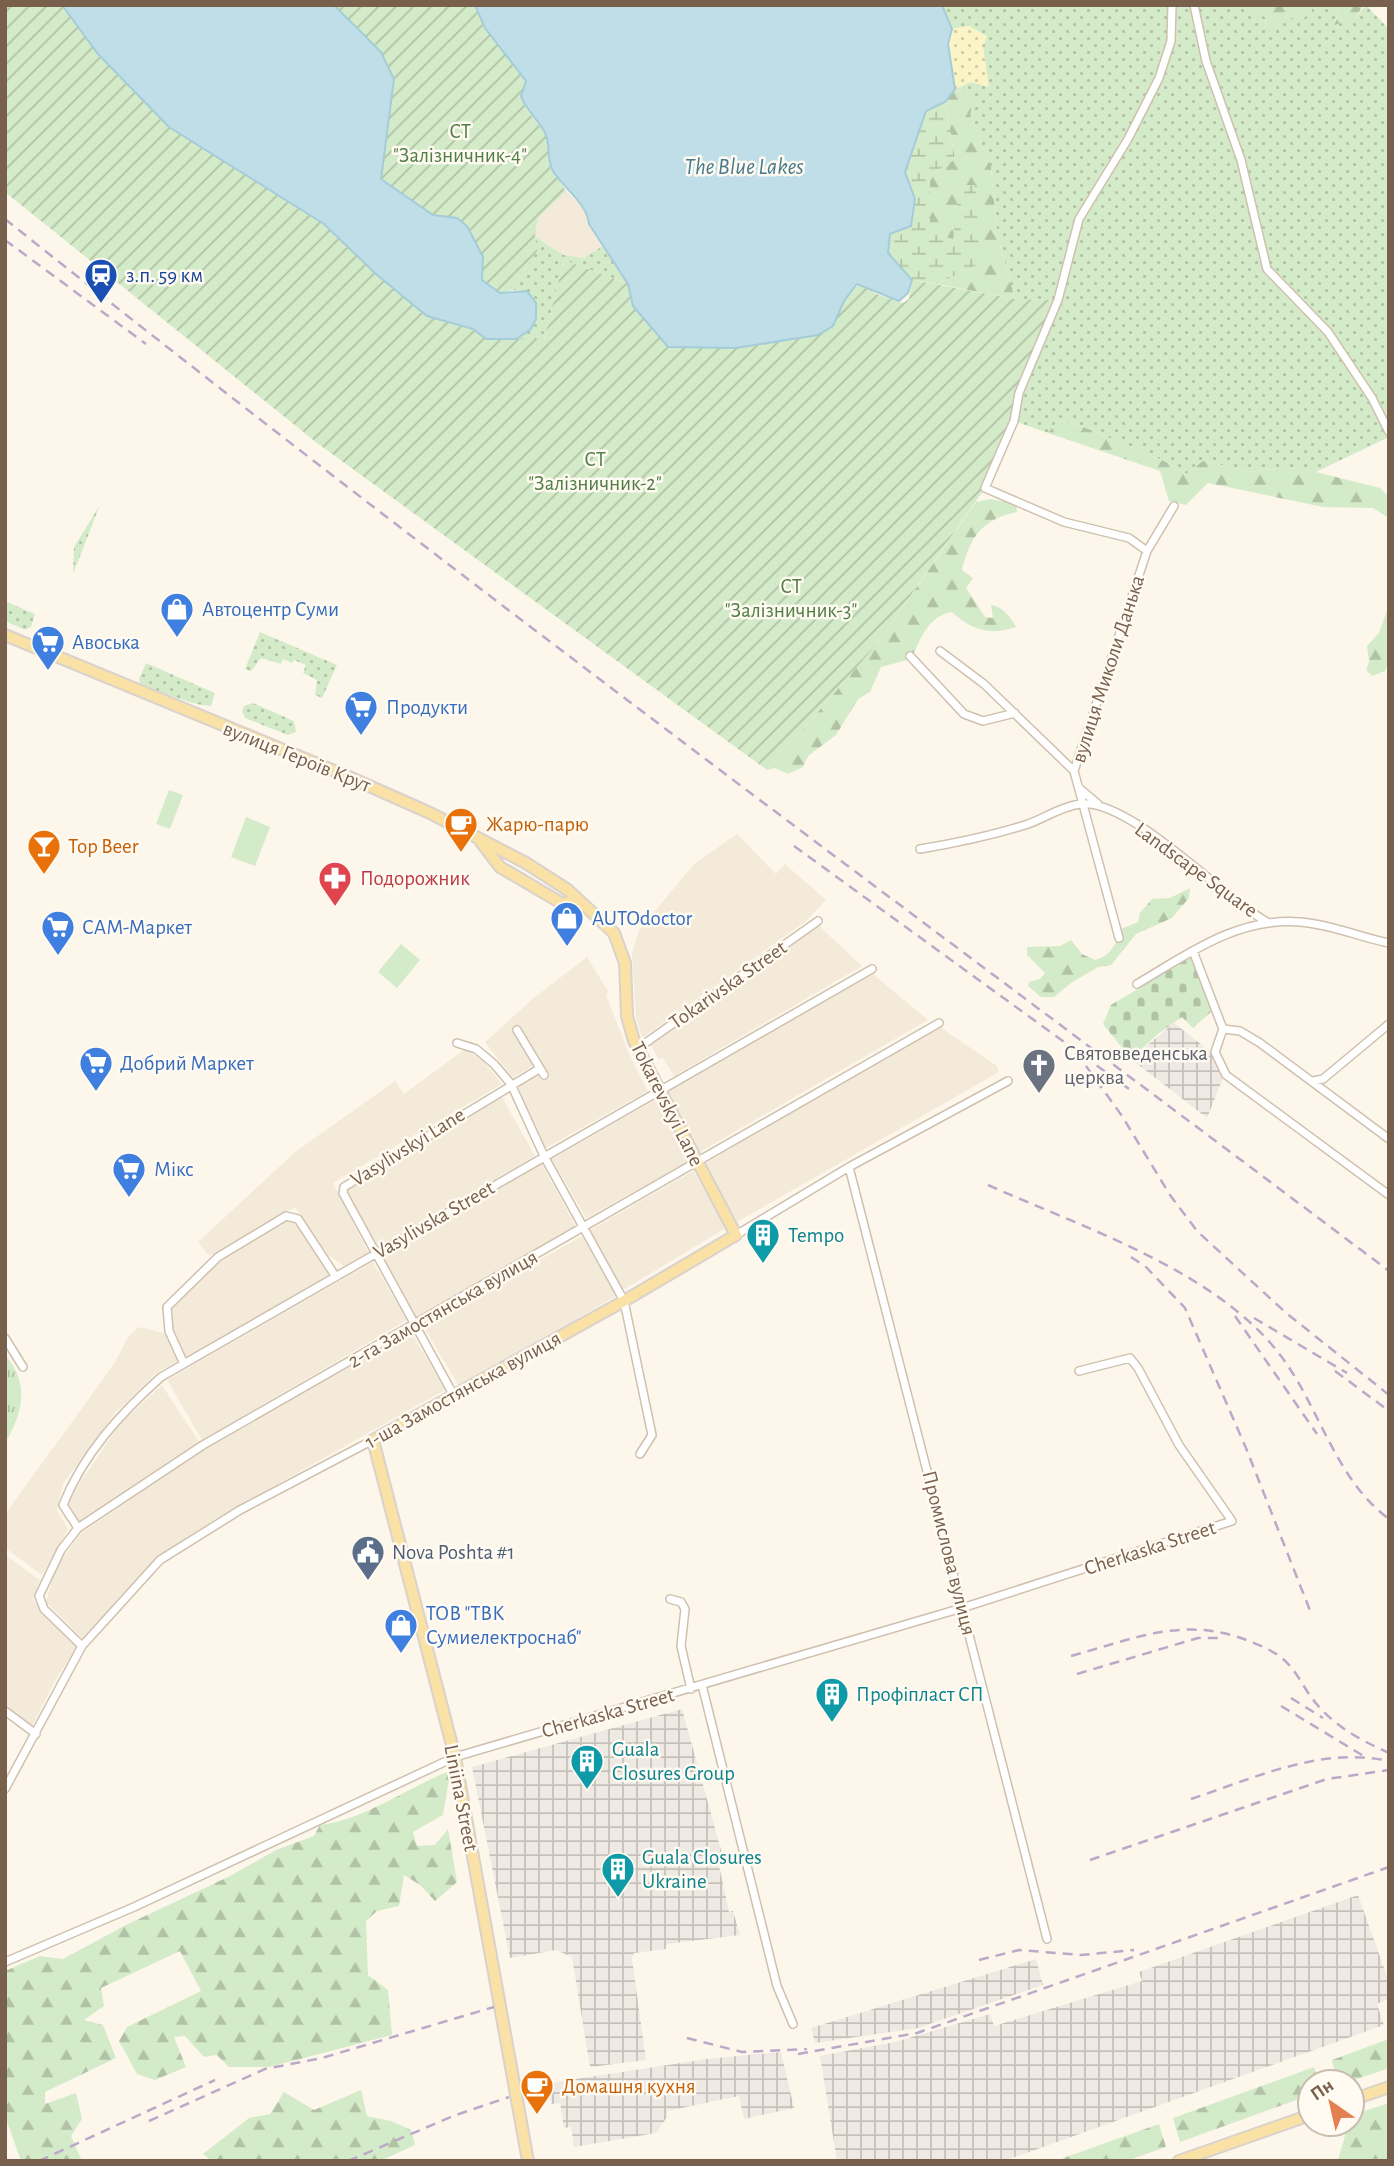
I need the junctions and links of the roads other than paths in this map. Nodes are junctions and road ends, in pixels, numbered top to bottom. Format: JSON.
{"nodes":[{"id":1,"x":1172,"y":5,"type":"edge"},
{"id":2,"x":1194,"y":5,"type":"edge"},
{"id":3,"x":1389,"y":432,"type":"edge"},
{"id":4,"x":1174,"y":506,"type":"dead end"},
{"id":5,"x":1147,"y":551,"type":"junction"},
{"id":6,"x":5,"y":635,"type":"edge"},
{"id":7,"x":940,"y":651,"type":"dead end"},
{"id":8,"x":910,"y":656,"type":"dead end"},
{"id":9,"x":1015,"y":713,"type":"junction"},
{"id":10,"x":1074,"y":771,"type":"junction"},
{"id":11,"x":1079,"y":788,"type":"junction"},
{"id":12,"x":1081,"y":804,"type":"junction"},
{"id":13,"x":1099,"y":804,"type":"junction"},
{"id":14,"x":476,"y":836,"type":"junction"},
{"id":15,"x":920,"y":849,"type":"dead end"},
{"id":16,"x":577,"y":899,"type":"junction"},
{"id":17,"x":818,"y":920,"type":"dead end"},
{"id":18,"x":1267,"y":922,"type":"junction"},
{"id":19,"x":1119,"y":937,"type":"dead end"},
{"id":20,"x":1389,"y":943,"type":"edge"},
{"id":21,"x":1193,"y":951,"type":"junction"},
{"id":22,"x":872,"y":969,"type":"dead end"},
{"id":23,"x":1137,"y":984,"type":"dead end"},
{"id":24,"x":939,"y":1023,"type":"dead end"},
{"id":25,"x":1389,"y":1024,"type":"edge"},
{"id":26,"x":1223,"y":1029,"type":"junction"},
{"id":27,"x":517,"y":1031,"type":"dead end"},
{"id":28,"x":457,"y":1043,"type":"dead end"},
{"id":29,"x":637,"y":1049,"type":"junction"},
{"id":30,"x":1008,"y":1081,"type":"dead end"},
{"id":31,"x":1313,"y":1081,"type":"junction"},
{"id":32,"x":511,"y":1084,"type":"junction"},
{"id":33,"x":658,"y":1091,"type":"junction"},
{"id":34,"x":1389,"y":1139,"type":"edge"},
{"id":35,"x":544,"y":1156,"type":"junction"},
{"id":36,"x":697,"y":1162,"type":"junction"},
{"id":37,"x":849,"y":1167,"type":"junction"},
{"id":38,"x":1389,"y":1195,"type":"edge"},
{"id":39,"x":585,"y":1228,"type":"junction"},
{"id":40,"x":736,"y":1235,"type":"junction"},
{"id":41,"x":376,"y":1255,"type":"junction"},
{"id":42,"x":336,"y":1278,"type":"junction"},
{"id":43,"x":624,"y":1301,"type":"junction"},
{"id":44,"x":414,"y":1325,"type":"junction"},
{"id":45,"x":5,"y":1338,"type":"edge"},
{"id":46,"x":184,"y":1364,"type":"junction"},
{"id":47,"x":23,"y":1367,"type":"dead end"},
{"id":48,"x":1079,"y":1371,"type":"dead end"},
{"id":49,"x":454,"y":1396,"type":"junction"},
{"id":50,"x":373,"y":1440,"type":"junction"},
{"id":51,"x":640,"y":1454,"type":"dead end"},
{"id":52,"x":78,"y":1528,"type":"junction"},
{"id":53,"x":670,"y":1599,"type":"dead end"},
{"id":54,"x":962,"y":1608,"type":"junction"},
{"id":55,"x":82,"y":1646,"type":"junction"},
{"id":56,"x":702,"y":1685,"type":"junction"},
{"id":57,"x":691,"y":1689,"type":"junction"},
{"id":58,"x":5,"y":1711,"type":"edge"},
{"id":59,"x":36,"y":1734,"type":"junction"},
{"id":60,"x":454,"y":1757,"type":"junction"},
{"id":61,"x":5,"y":1789,"type":"edge"},
{"id":62,"x":1047,"y":1940,"type":"dead end"},
{"id":63,"x":5,"y":1962,"type":"edge"},
{"id":64,"x":793,"y":2024,"type":"dead end"},
{"id":65,"x":1389,"y":2087,"type":"edge"},
{"id":66,"x":1366,"y":2095,"type":"edge"},
{"id":67,"x":1296,"y":2120,"type":"edge"},
{"id":68,"x":528,"y":2161,"type":"edge"},
{"id":69,"x":1179,"y":2161,"type":"edge"}],
"edges":[{"from":1,"to":5,"type":"street","name":"вулиця Миколи Данька"},
{"from":2,"to":3,"type":"street"},
{"from":4,"to":5,"type":"street","name":"вулиця Миколи Данька"},
{"from":5,"to":10,"type":"street","name":"вулиця Миколи Данька"},
{"from":6,"to":14,"type":"main road","name":"вулиця Героїв Крут"},
{"from":7,"to":9,"type":"street"},
{"from":8,"to":9,"type":"street"},
{"from":9,"to":10,"type":"street"},
{"from":10,"to":11,"type":"street","name":"вулиця Миколи Данька"},
{"from":11,"to":12,"type":"street","name":"вулиця Миколи Данька"},
{"from":11,"to":13,"type":"street","name":"вулиця Миколи Данька"},
{"from":12,"to":13,"type":"street"},
{"from":12,"to":15,"type":"street"},
{"from":12,"to":19,"type":"street"},
{"from":13,"to":18,"type":"street","name":"Landscape Square"},
{"from":14,"to":16,"type":"main road","name":"вулиця Героїв Крут"},
{"from":14,"to":16,"type":"main road"},
{"from":16,"to":29,"type":"main road","name":"Tokarevskyi Lane"},
{"from":17,"to":29,"type":"street","name":"Tokarivska Street"},
{"from":18,"to":20,"type":"street"},
{"from":18,"to":21,"type":"street","name":"Landscape Square"},
{"from":21,"to":23,"type":"street","name":"Landscape Square"},
{"from":21,"to":26,"type":"street"},
{"from":22,"to":33,"type":"street","name":"Vasylivska Street"},
{"from":24,"to":36,"type":"street","name":"2-га Замостянська вулиця"},
{"from":25,"to":31,"type":"street"},
{"from":26,"to":31,"type":"street"},
{"from":26,"to":38,"type":"street"},
{"from":27,"to":32,"type":"street","name":"Vasylivskyi Lane"},
{"from":28,"to":32,"type":"street"},
{"from":29,"to":33,"type":"main road","name":"Tokarevskyi Lane"},
{"from":30,"to":37,"type":"street","name":"1-ша Замостянська вулиця"},
{"from":31,"to":34,"type":"street"},
{"from":32,"to":35,"type":"street"},
{"from":32,"to":41,"type":"street","name":"Vasylivskyi Lane"},
{"from":33,"to":35,"type":"street","name":"Vasylivska Street"},
{"from":33,"to":36,"type":"main road","name":"Tokarevskyi Lane"},
{"from":35,"to":39,"type":"street"},
{"from":35,"to":41,"type":"street","name":"Vasylivska Street"},
{"from":36,"to":39,"type":"street","name":"2-га Замостянська вулиця"},
{"from":36,"to":40,"type":"main road","name":"Tokarevskyi Lane"},
{"from":37,"to":40,"type":"street","name":"1-ша Замостянська вулиця"},
{"from":37,"to":54,"type":"street","name":"Промислова вулиця"},
{"from":39,"to":43,"type":"street"},
{"from":39,"to":44,"type":"street","name":"2-га Замостянська вулиця"},
{"from":40,"to":43,"type":"main road","name":"1-ша Замостянська вулиця"},
{"from":41,"to":42,"type":"street","name":"Vasylivska Street"},
{"from":41,"to":44,"type":"street","name":"Vasylivskyi Lane"},
{"from":42,"to":46,"type":"street","name":"Vasylivska Street"},
{"from":42,"to":46,"type":"street"},
{"from":43,"to":49,"type":"main road","name":"1-ша Замостянська вулиця"},
{"from":43,"to":51,"type":"street"},
{"from":44,"to":49,"type":"street","name":"Vasylivskyi Lane"},
{"from":44,"to":52,"type":"street","name":"2-га Замостянська вулиця"},
{"from":45,"to":47,"type":"street"},
{"from":46,"to":52,"type":"street","name":"Vasylivska Street"},
{"from":48,"to":54,"type":"street","name":"Cherkaska Street"},
{"from":49,"to":50,"type":"main road","name":"1-ша Замостянська вулиця"},
{"from":50,"to":55,"type":"street","name":"1-ша Замостянська вулиця"},
{"from":50,"to":60,"type":"main road","name":"Liniina Street"},
{"from":52,"to":55,"type":"street","name":"2-га Замостянська вулиця"},
{"from":53,"to":57,"type":"street"},
{"from":54,"to":56,"type":"street","name":"Cherkaska Street"},
{"from":54,"to":62,"type":"street","name":"Промислова вулиця"},
{"from":55,"to":59,"type":"street","name":"1-ша Замостянська вулиця"},
{"from":56,"to":57,"type":"street","name":"Cherkaska Street"},
{"from":56,"to":64,"type":"street"},
{"from":57,"to":60,"type":"street","name":"Cherkaska Street"},
{"from":58,"to":59,"type":"street"},
{"from":59,"to":61,"type":"street","name":"1-ша Замостянська вулиця"},
{"from":60,"to":63,"type":"street","name":"Cherkaska Street"},
{"from":60,"to":68,"type":"main road","name":"Liniina Street"},
{"from":65,"to":66,"type":"main road"},
{"from":67,"to":69,"type":"main road"}]}
